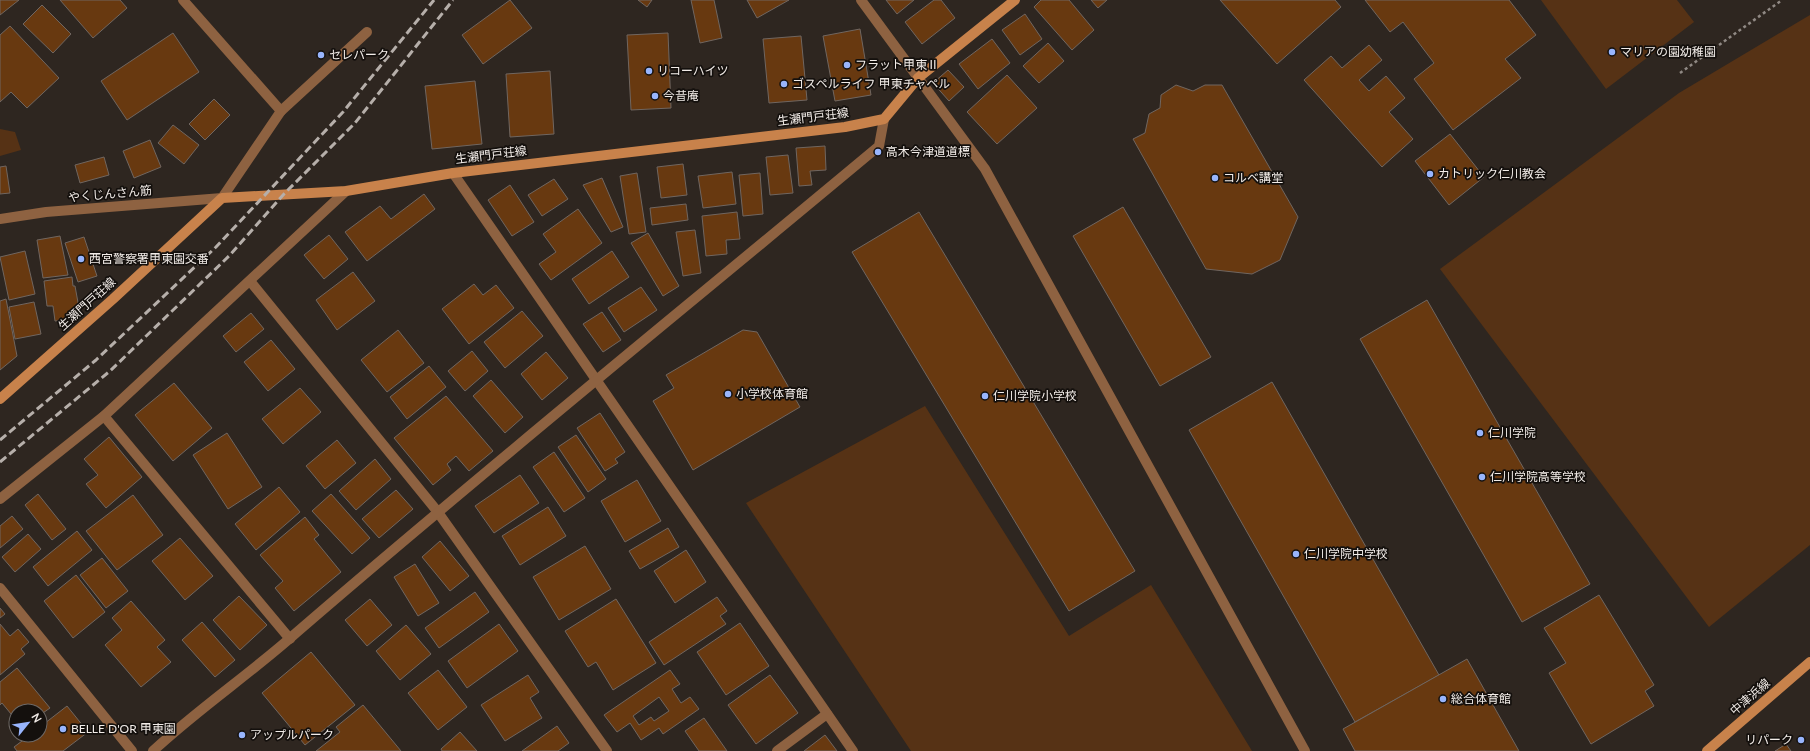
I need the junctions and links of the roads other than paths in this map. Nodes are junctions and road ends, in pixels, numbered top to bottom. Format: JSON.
{"nodes":[{"id":1,"x":182,"y":0,"type":"edge"},
{"id":2,"x":861,"y":0,"type":"edge"},
{"id":3,"x":1015,"y":0,"type":"edge"},
{"id":4,"x":367,"y":32,"type":"dead end"},
{"id":5,"x":918,"y":78,"type":"junction"},
{"id":6,"x":281,"y":111,"type":"junction"},
{"id":7,"x":884,"y":119,"type":"junction"},
{"id":8,"x":453,"y":173,"type":"junction"},
{"id":9,"x":346,"y":191,"type":"junction"},
{"id":10,"x":222,"y":198,"type":"junction"},
{"id":11,"x":0,"y":219,"type":"edge"},
{"id":12,"x":250,"y":281,"type":"junction"},
{"id":13,"x":597,"y":381,"type":"junction"},
{"id":14,"x":0,"y":399,"type":"edge"},
{"id":15,"x":104,"y":416,"type":"junction"},
{"id":16,"x":0,"y":499,"type":"edge"},
{"id":17,"x":437,"y":511,"type":"junction"},
{"id":18,"x":0,"y":588,"type":"edge"},
{"id":19,"x":290,"y":639,"type":"junction"},
{"id":20,"x":1810,"y":662,"type":"edge"},
{"id":21,"x":827,"y":714,"type":"junction"},
{"id":22,"x":132,"y":751,"type":"edge"},
{"id":23,"x":153,"y":751,"type":"edge"},
{"id":24,"x":607,"y":751,"type":"edge"},
{"id":25,"x":777,"y":751,"type":"edge"},
{"id":26,"x":854,"y":751,"type":"edge"},
{"id":27,"x":1305,"y":751,"type":"edge"},
{"id":28,"x":1707,"y":751,"type":"edge"}],
"edges":[{"from":1,"to":6,"type":"street"},
{"from":2,"to":5,"type":"street"},
{"from":3,"to":5,"type":"main road"},
{"from":4,"to":6,"type":"street"},
{"from":5,"to":7,"type":"main road"},
{"from":5,"to":27,"type":"street"},
{"from":6,"to":10,"type":"street"},
{"from":7,"to":8,"type":"main road","name":"生瀬門戸荘線"},
{"from":7,"to":13,"type":"street"},
{"from":8,"to":9,"type":"main road","name":"生瀬門戸荘線"},
{"from":8,"to":13,"type":"street"},
{"from":9,"to":10,"type":"main road","name":"生瀬門戸荘線"},
{"from":9,"to":12,"type":"street"},
{"from":10,"to":11,"type":"street","name":"やくじんさん筋"},
{"from":10,"to":14,"type":"main road","name":"生瀬門戸荘線"},
{"from":12,"to":15,"type":"street"},
{"from":12,"to":17,"type":"street"},
{"from":13,"to":17,"type":"street"},
{"from":13,"to":21,"type":"street"},
{"from":15,"to":16,"type":"street"},
{"from":15,"to":19,"type":"street"},
{"from":17,"to":19,"type":"street"},
{"from":17,"to":24,"type":"street"},
{"from":18,"to":22,"type":"street"},
{"from":19,"to":23,"type":"street"},
{"from":20,"to":28,"type":"main road","name":"中津浜線"},
{"from":21,"to":25,"type":"street"},
{"from":21,"to":26,"type":"street"}]}
